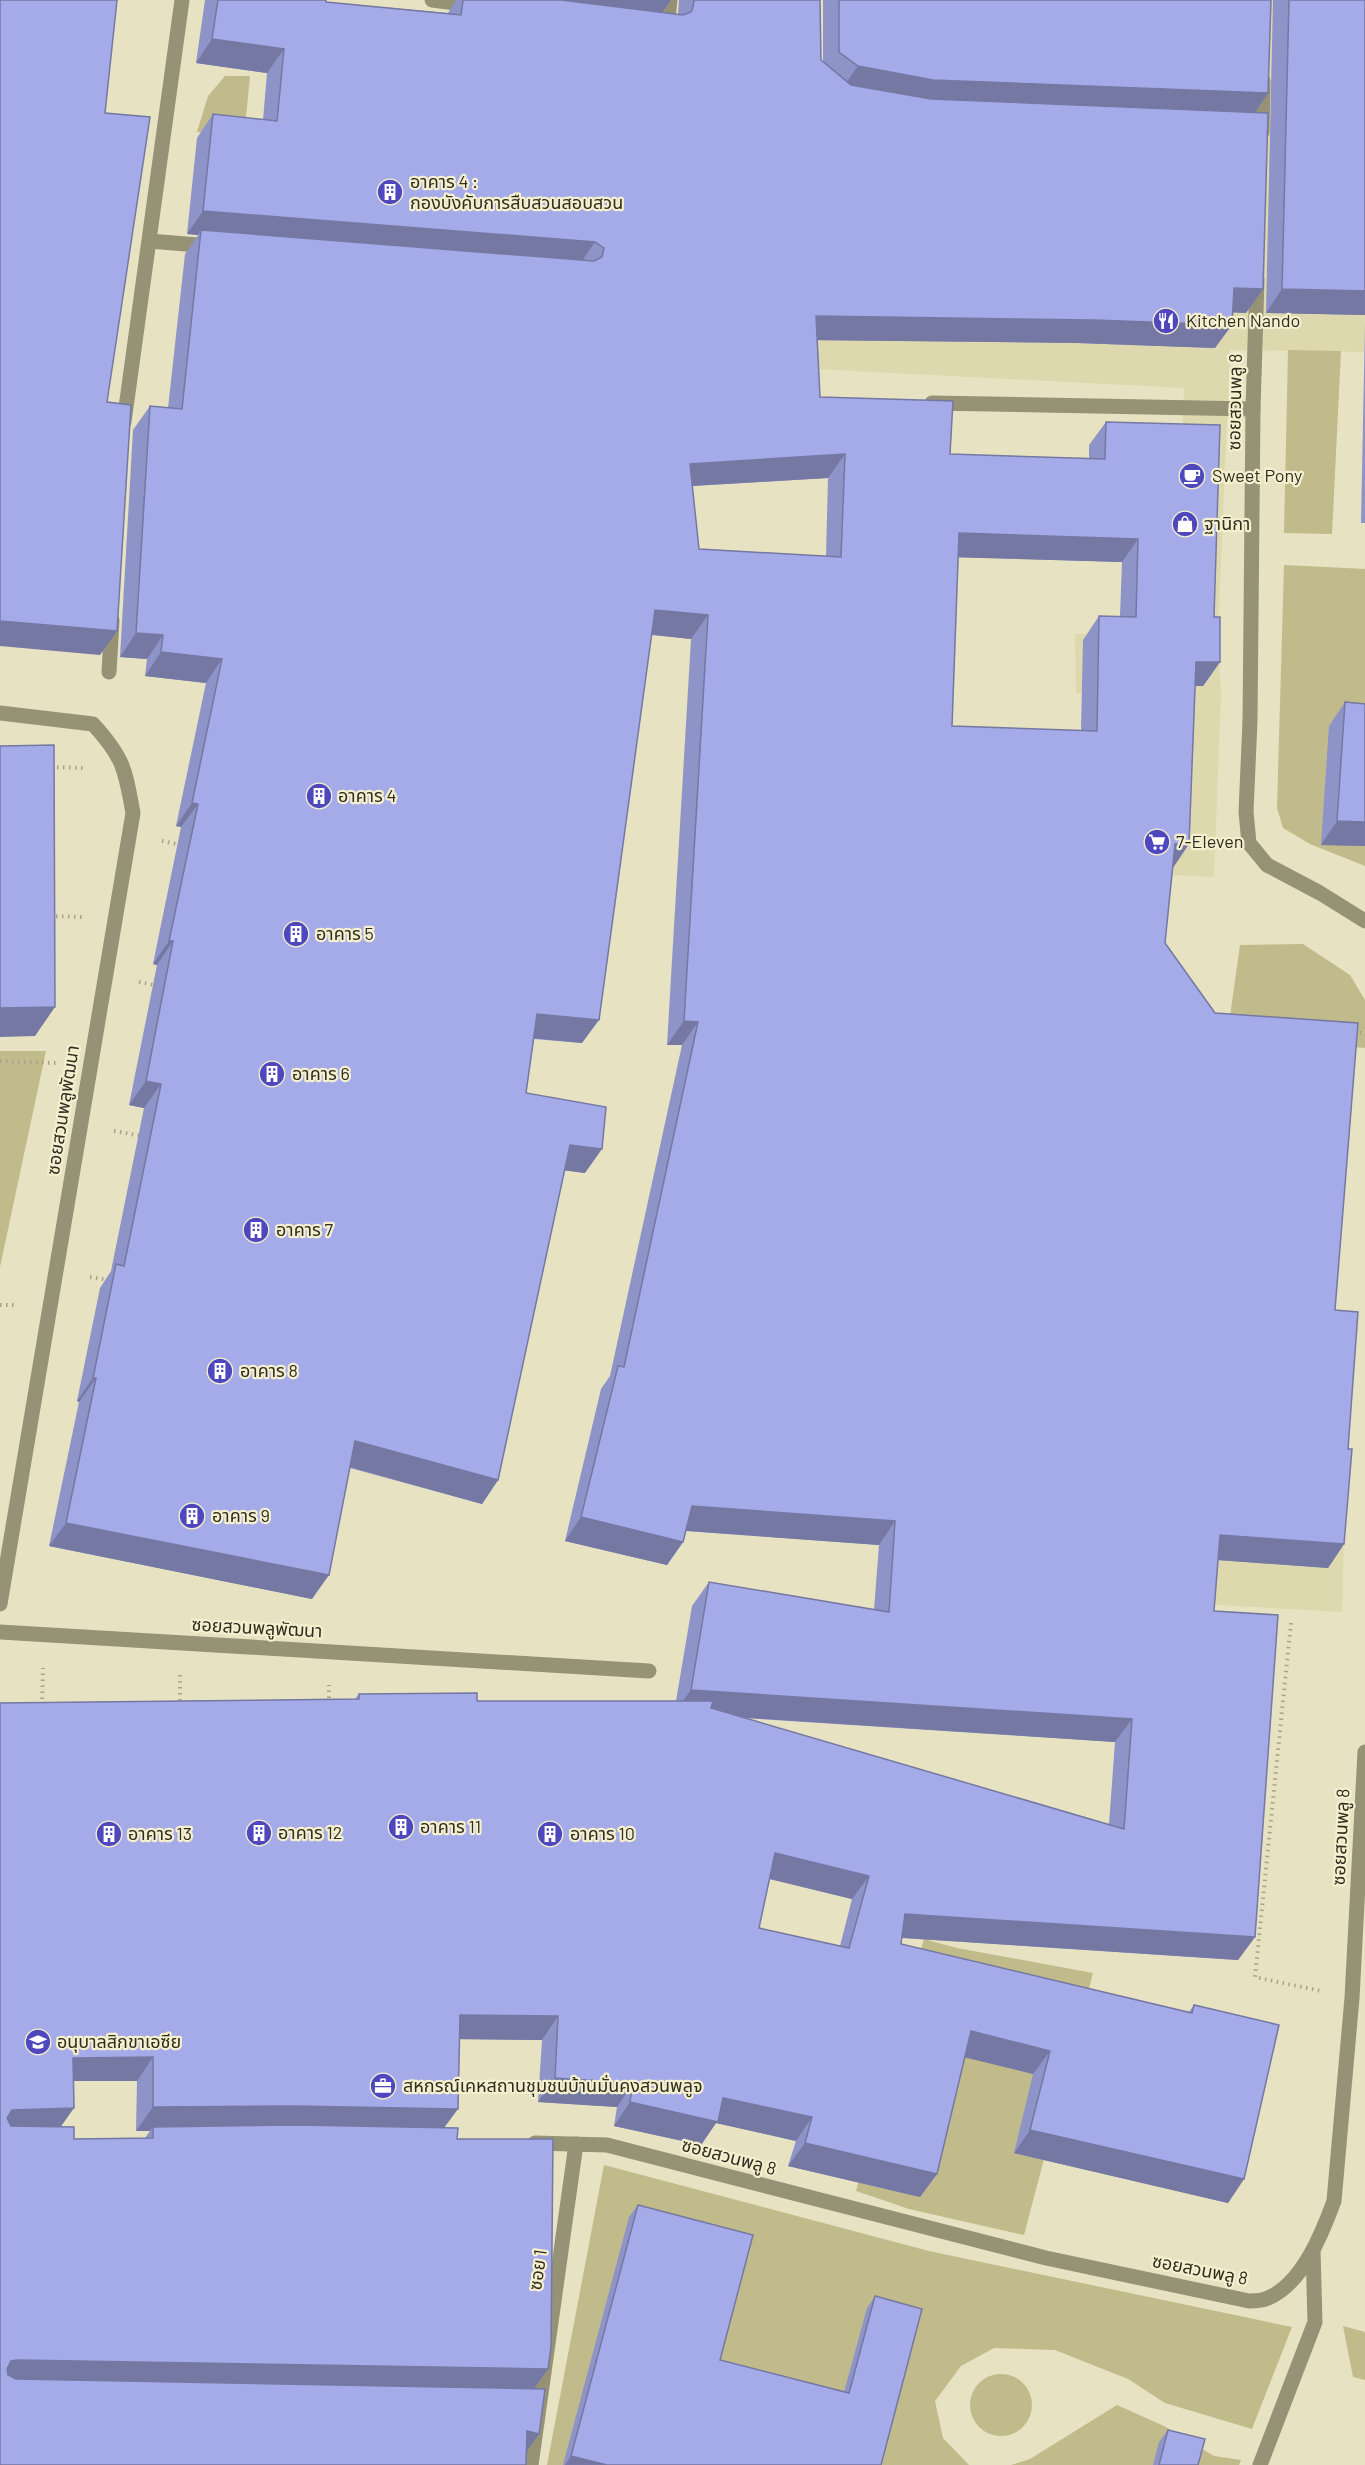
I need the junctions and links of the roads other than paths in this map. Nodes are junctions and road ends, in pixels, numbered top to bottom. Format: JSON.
{"nodes":[{"id":1,"x":182,"y":0,"type":"edge"},
{"id":2,"x":432,"y":0,"type":"edge"},
{"id":3,"x":670,"y":0,"type":"edge"},
{"id":4,"x":491,"y":7,"type":"edge"},
{"id":5,"x":643,"y":26,"type":"edge"},
{"id":6,"x":1264,"y":66,"type":"edge"},
{"id":7,"x":1262,"y":151,"type":"edge"},
{"id":8,"x":149,"y":241,"type":"junction"},
{"id":9,"x":220,"y":247,"type":"edge"},
{"id":10,"x":1258,"y":258,"type":"edge"},
{"id":11,"x":922,"y":403,"type":"edge"},
{"id":12,"x":1253,"y":409,"type":"junction"},
{"id":13,"x":123,"y":436,"type":"edge"},
{"id":14,"x":113,"y":601,"type":"edge"},
{"id":15,"x":109,"y":672,"type":"edge"},
{"id":16,"x":0,"y":713,"type":"edge"},
{"id":17,"x":1365,"y":921,"type":"edge"},
{"id":18,"x":0,"y":1604,"type":"edge"},
{"id":19,"x":0,"y":1632,"type":"edge"},
{"id":20,"x":649,"y":1671,"type":"dead end"},
{"id":21,"x":1365,"y":1752,"type":"edge"},
{"id":22,"x":1360,"y":1947,"type":"edge"},
{"id":23,"x":518,"y":2143,"type":"edge"},
{"id":24,"x":576,"y":2144,"type":"junction"},
{"id":25,"x":1313,"y":2250,"type":"junction"},
{"id":26,"x":531,"y":2465,"type":"edge"},
{"id":27,"x":1260,"y":2465,"type":"edge"}],
"edges":[{"from":1,"to":8,"type":"street"},
{"from":2,"to":4,"type":"street"},
{"from":3,"to":5,"type":"street"},
{"from":6,"to":7,"type":"street"},
{"from":8,"to":9,"type":"street"},
{"from":8,"to":13,"type":"street"},
{"from":10,"to":12,"type":"street","name":"ซอยสวนพลู 8"},
{"from":11,"to":12,"type":"street"},
{"from":12,"to":17,"type":"street","name":"ซอยสวนพลู 8"},
{"from":14,"to":15,"type":"street"},
{"from":16,"to":18,"type":"street","name":"ซอยสวนพลูพัฒนา"},
{"from":19,"to":20,"type":"street","name":"ซอยสวนพลูพัฒนา"},
{"from":21,"to":22,"type":"street","name":"ซอยสวนพลู 8"},
{"from":22,"to":25,"type":"street","name":"ซอยสวนพลู 8"},
{"from":23,"to":24,"type":"street","name":"ซอยสวนพลู 8"},
{"from":24,"to":25,"type":"street","name":"ซอยสวนพลู 8"},
{"from":24,"to":26,"type":"street","name":"ซอย 1"},
{"from":25,"to":27,"type":"street"}]}
